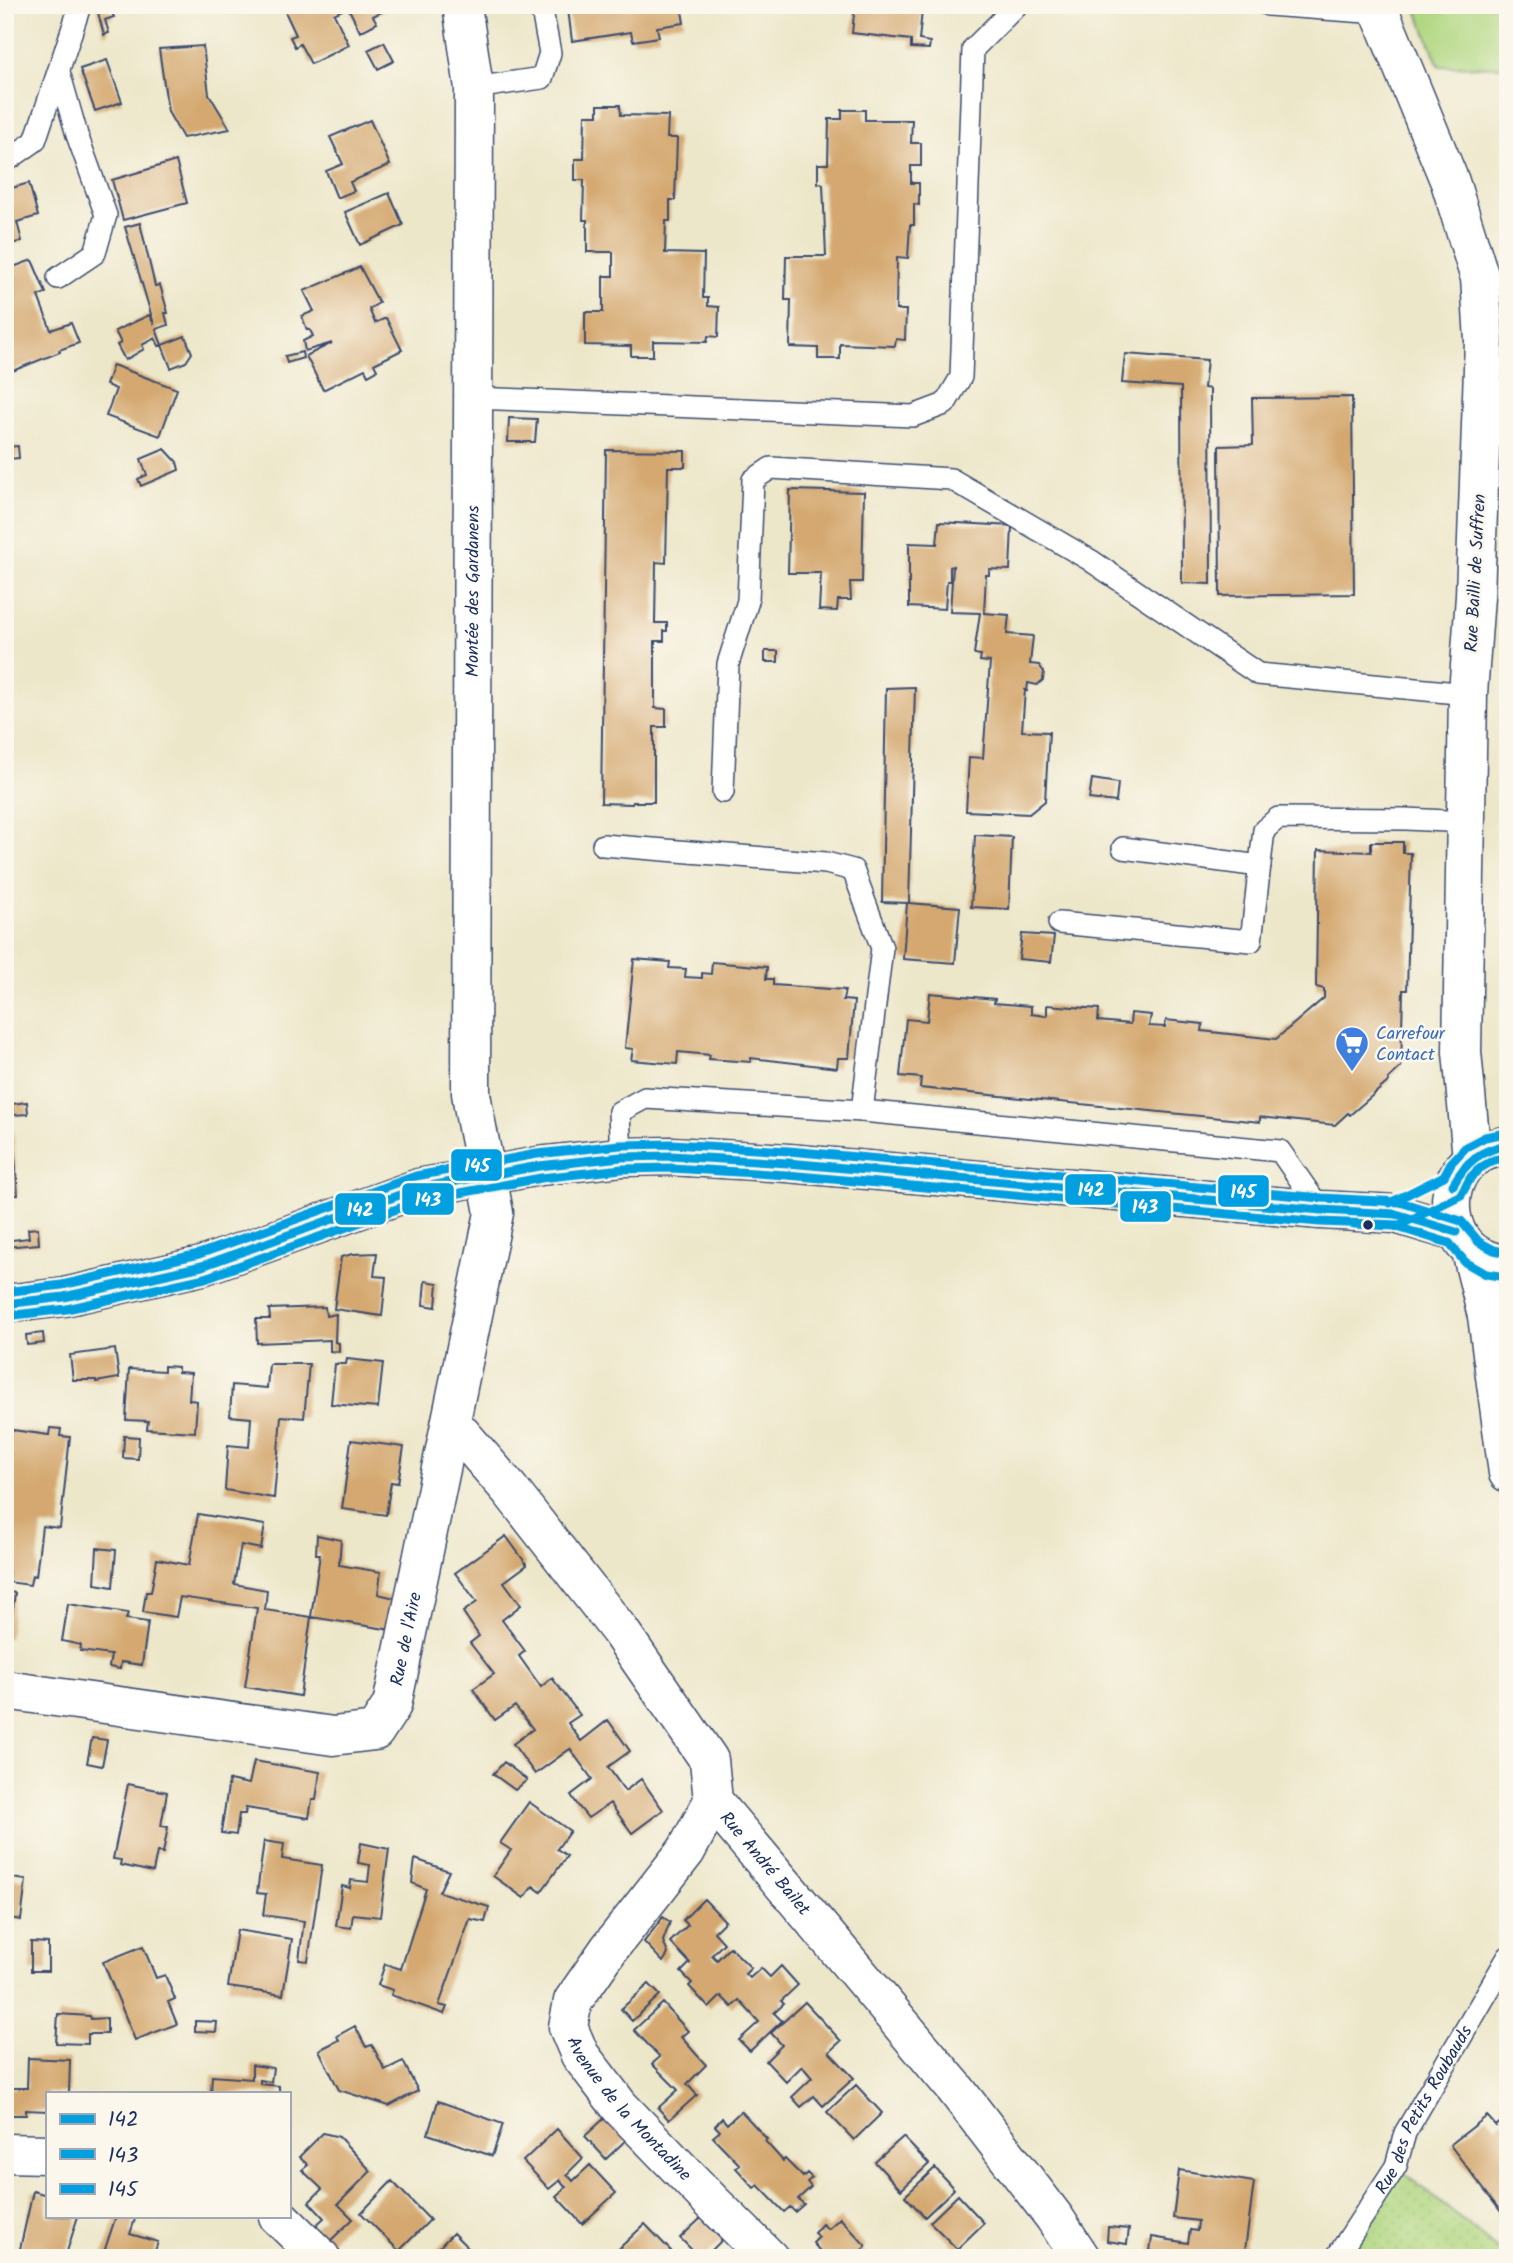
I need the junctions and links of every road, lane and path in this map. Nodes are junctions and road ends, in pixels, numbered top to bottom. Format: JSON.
{"nodes":[{"id":1,"x":79,"y":5,"type":"edge"},
{"id":2,"x":462,"y":5,"type":"edge"},
{"id":3,"x":541,"y":5,"type":"edge"},
{"id":4,"x":1017,"y":5,"type":"edge"},
{"id":5,"x":1268,"y":5,"type":"edge"},
{"id":6,"x":1379,"y":9,"type":"edge"},
{"id":7,"x":59,"y":72,"type":"junction"},
{"id":8,"x":474,"y":88,"type":"junction"},
{"id":9,"x":5,"y":162,"type":"edge"},
{"id":10,"x":58,"y":278,"type":"dead end"},
{"id":11,"x":473,"y":398,"type":"junction"},
{"id":12,"x":1468,"y":694,"type":"junction"},
{"id":13,"x":723,"y":792,"type":"dead end"},
{"id":14,"x":1466,"y":822,"type":"junction"},
{"id":15,"x":603,"y":845,"type":"dead end"},
{"id":16,"x":1123,"y":848,"type":"dead end"},
{"id":17,"x":1260,"y":866,"type":"junction"},
{"id":18,"x":1059,"y":923,"type":"dead end"},
{"id":19,"x":862,"y":1111,"type":"junction"},
{"id":20,"x":1508,"y":1145,"type":"edge"},
{"id":21,"x":621,"y":1157,"type":"junction"},
{"id":22,"x":1463,"y":1172,"type":"junction"},
{"id":23,"x":488,"y":1175,"type":"junction"},
{"id":24,"x":1321,"y":1210,"type":"junction"},
{"id":25,"x":1396,"y":1214,"type":"junction"},
{"id":26,"x":1463,"y":1242,"type":"junction"},
{"id":27,"x":1508,"y":1265,"type":"edge"},
{"id":28,"x":1508,"y":1275,"type":"edge"},
{"id":29,"x":5,"y":1304,"type":"edge"},
{"id":30,"x":1487,"y":1316,"type":"junction"},
{"id":31,"x":451,"y":1422,"type":"junction"},
{"id":32,"x":1508,"y":1473,"type":"edge"},
{"id":33,"x":5,"y":1690,"type":"edge"},
{"id":34,"x":713,"y":1801,"type":"junction"},
{"id":35,"x":1508,"y":1957,"type":"edge"},
{"id":36,"x":5,"y":2153,"type":"edge"},
{"id":37,"x":46,"y":2154,"type":"edge"},
{"id":38,"x":280,"y":2218,"type":"edge"},
{"id":39,"x":321,"y":2258,"type":"edge"},
{"id":40,"x":769,"y":2258,"type":"edge"},
{"id":41,"x":1081,"y":2258,"type":"edge"},
{"id":42,"x":1336,"y":2258,"type":"edge"}],
"edges":[{"from":1,"to":7,"type":"lane"},
{"from":2,"to":8,"type":"street","name":"Montée des Gardanens"},
{"from":3,"to":8,"type":"lane"},
{"from":4,"to":11,"type":"lane"},
{"from":5,"to":6,"type":"lane"},
{"from":6,"to":12,"type":"street","name":"Rue Bailli de Suffren"},
{"from":7,"to":9,"type":"lane"},
{"from":7,"to":10,"type":"lane"},
{"from":8,"to":11,"type":"street","name":"Montée des Gardanens"},
{"from":11,"to":23,"type":"street","name":"Montée des Gardanens"},
{"from":12,"to":13,"type":"lane"},
{"from":12,"to":14,"type":"street","name":"Rue Bailli de Suffren"},
{"from":14,"to":17,"type":"lane"},
{"from":14,"to":22,"type":"street","name":"Rue Bailli de Suffren"},
{"from":15,"to":19,"type":"lane"},
{"from":16,"to":17,"type":"lane"},
{"from":17,"to":18,"type":"lane"},
{"from":19,"to":21,"type":"lane"},
{"from":19,"to":24,"type":"lane"},
{"from":20,"to":22,"type":"street"},
{"from":21,"to":23,"type":"street"},
{"from":21,"to":24,"type":"street"},
{"from":22,"to":25,"type":"street"},
{"from":22,"to":26,"type":"street","name":"Rue Bailli de Suffren"},
{"from":23,"to":29,"type":"street"},
{"from":23,"to":31,"type":"street","name":"Rue de l'Aire"},
{"from":24,"to":25,"type":"street"},
{"from":25,"to":26,"type":"street"},
{"from":26,"to":27,"type":"street"},
{"from":26,"to":30,"type":"street","name":"Rue Bailli de Suffren"},
{"from":28,"to":30,"type":"street"},
{"from":30,"to":32,"type":"street","name":"Rue Bailli de Suffren"},
{"from":31,"to":33,"type":"street","name":"Rue de l'Aire"},
{"from":31,"to":34,"type":"street","name":"Rue André Bailet"},
{"from":34,"to":40,"type":"street","name":"Avenue de la Montadine"},
{"from":34,"to":41,"type":"street","name":"Rue André Bailet"},
{"from":35,"to":42,"type":"lane","name":"Rue des Petits Roubauds"},
{"from":36,"to":37,"type":"street"},
{"from":38,"to":39,"type":"street"}]}
